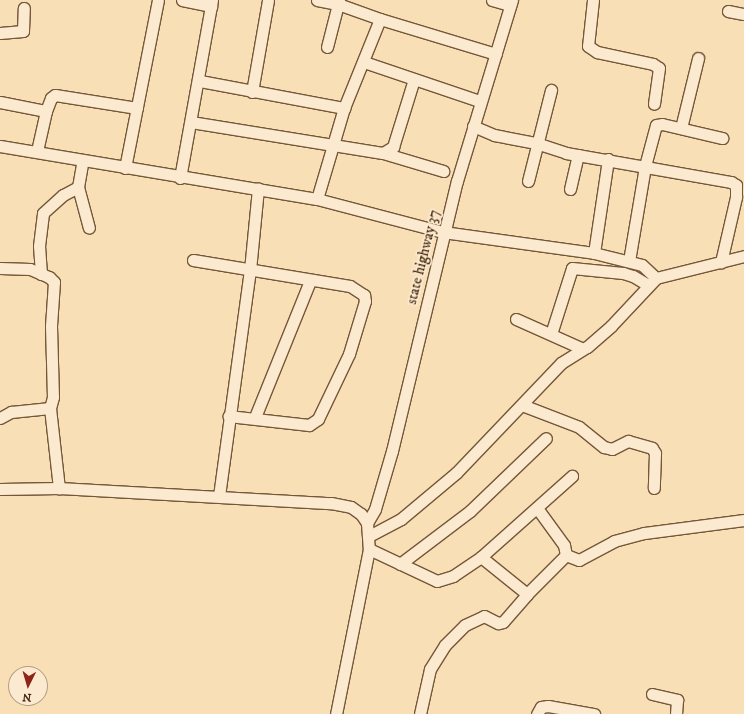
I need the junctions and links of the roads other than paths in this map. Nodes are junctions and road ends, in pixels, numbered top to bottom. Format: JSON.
{"nodes":[{"id":1,"x":158,"y":0,"type":"edge"},
{"id":2,"x":182,"y":0,"type":"edge"},
{"id":3,"x":268,"y":0,"type":"edge"},
{"id":4,"x":316,"y":0,"type":"edge"},
{"id":5,"x":492,"y":0,"type":"edge"},
{"id":6,"x":593,"y":0,"type":"edge"},
{"id":7,"x":339,"y":2,"type":"edge"},
{"id":8,"x":212,"y":3,"type":"edge"},
{"id":9,"x":511,"y":3,"type":"edge"},
{"id":10,"x":24,"y":8,"type":"dead end"},
{"id":11,"x":728,"y":11,"type":"dead end"},
{"id":12,"x":744,"y":14,"type":"edge"},
{"id":13,"x":380,"y":19,"type":"junction"},
{"id":14,"x":0,"y":33,"type":"edge"},
{"id":15,"x":327,"y":47,"type":"dead end"},
{"id":16,"x":496,"y":54,"type":"junction"},
{"id":17,"x":698,"y":58,"type":"dead end"},
{"id":18,"x":364,"y":62,"type":"junction"},
{"id":19,"x":414,"y":79,"type":"junction"},
{"id":20,"x":200,"y":81,"type":"junction"},
{"id":21,"x":551,"y":90,"type":"dead end"},
{"id":22,"x":252,"y":92,"type":"junction"},
{"id":23,"x":479,"y":101,"type":"junction"},
{"id":24,"x":0,"y":102,"type":"edge"},
{"id":25,"x":654,"y":104,"type":"dead end"},
{"id":26,"x":137,"y":108,"type":"junction"},
{"id":27,"x":344,"y":108,"type":"junction"},
{"id":28,"x":46,"y":111,"type":"junction"},
{"id":29,"x":191,"y":122,"type":"junction"},
{"id":30,"x":473,"y":126,"type":"junction"},
{"id":31,"x":681,"y":128,"type":"junction"},
{"id":32,"x":722,"y":138,"type":"dead end"},
{"id":33,"x":536,"y":143,"type":"junction"},
{"id":34,"x":0,"y":146,"type":"edge"},
{"id":35,"x":332,"y":146,"type":"junction"},
{"id":36,"x":37,"y":151,"type":"junction"},
{"id":37,"x":383,"y":153,"type":"junction"},
{"id":38,"x":578,"y":155,"type":"junction"},
{"id":39,"x":608,"y":159,"type":"junction"},
{"id":40,"x":83,"y":160,"type":"junction"},
{"id":41,"x":645,"y":166,"type":"junction"},
{"id":42,"x":125,"y":168,"type":"junction"},
{"id":43,"x":443,"y":170,"type":"dead end"},
{"id":44,"x":180,"y":178,"type":"junction"},
{"id":45,"x":528,"y":181,"type":"dead end"},
{"id":46,"x":78,"y":187,"type":"junction"},
{"id":47,"x":258,"y":188,"type":"junction"},
{"id":48,"x":570,"y":189,"type":"dead end"},
{"id":49,"x":317,"y":199,"type":"junction"},
{"id":50,"x":89,"y":228,"type":"dead end"},
{"id":51,"x":443,"y":232,"type":"junction"},
{"id":52,"x":594,"y":253,"type":"junction"},
{"id":53,"x":744,"y":256,"type":"edge"},
{"id":54,"x":193,"y":260,"type":"dead end"},
{"id":55,"x":629,"y":261,"type":"junction"},
{"id":56,"x":721,"y":262,"type":"junction"},
{"id":57,"x":0,"y":268,"type":"edge"},
{"id":58,"x":250,"y":270,"type":"junction"},
{"id":59,"x":41,"y":274,"type":"junction"},
{"id":60,"x":310,"y":281,"type":"junction"},
{"id":61,"x":652,"y":282,"type":"junction"},
{"id":62,"x":516,"y":319,"type":"dead end"},
{"id":63,"x":551,"y":334,"type":"junction"},
{"id":64,"x":583,"y":349,"type":"junction"},
{"id":65,"x":522,"y":405,"type":"junction"},
{"id":66,"x":50,"y":408,"type":"junction"},
{"id":67,"x":229,"y":416,"type":"junction"},
{"id":68,"x":254,"y":417,"type":"junction"},
{"id":69,"x":0,"y":418,"type":"edge"},
{"id":70,"x":546,"y":438,"type":"dead end"},
{"id":71,"x":572,"y":476,"type":"dead end"},
{"id":72,"x":59,"y":488,"type":"junction"},
{"id":73,"x":654,"y":488,"type":"dead end"},
{"id":74,"x":0,"y":489,"type":"edge"},
{"id":75,"x":219,"y":496,"type":"junction"},
{"id":76,"x":537,"y":508,"type":"junction"},
{"id":77,"x":744,"y":520,"type":"edge"},
{"id":78,"x":367,"y":523,"type":"junction"},
{"id":79,"x":369,"y":536,"type":"junction"},
{"id":80,"x":369,"y":549,"type":"junction"},
{"id":81,"x":566,"y":555,"type":"junction"},
{"id":82,"x":481,"y":557,"type":"junction"},
{"id":83,"x":400,"y":564,"type":"junction"},
{"id":84,"x":526,"y":594,"type":"junction"},
{"id":85,"x":652,"y":694,"type":"dead end"},
{"id":86,"x":336,"y":714,"type":"edge"},
{"id":87,"x":420,"y":714,"type":"edge"},
{"id":88,"x":538,"y":714,"type":"edge"},
{"id":89,"x":594,"y":714,"type":"edge"},
{"id":90,"x":676,"y":714,"type":"edge"}],
"edges":[{"from":1,"to":26,"type":"street"},
{"from":2,"to":8,"type":"street"},
{"from":3,"to":22,"type":"street"},
{"from":4,"to":7,"type":"street"},
{"from":5,"to":9,"type":"street"},
{"from":6,"to":25,"type":"street"},
{"from":7,"to":13,"type":"street"},
{"from":7,"to":15,"type":"street"},
{"from":8,"to":20,"type":"street"},
{"from":9,"to":16,"type":"street","name":"state highway 37"},
{"from":10,"to":14,"type":"street"},
{"from":11,"to":12,"type":"street"},
{"from":13,"to":16,"type":"street"},
{"from":13,"to":18,"type":"street"},
{"from":16,"to":23,"type":"street","name":"state highway 37"},
{"from":17,"to":31,"type":"street"},
{"from":18,"to":19,"type":"street"},
{"from":18,"to":27,"type":"street"},
{"from":19,"to":23,"type":"street"},
{"from":19,"to":37,"type":"street"},
{"from":20,"to":22,"type":"street"},
{"from":20,"to":29,"type":"street"},
{"from":21,"to":33,"type":"street"},
{"from":22,"to":27,"type":"street"},
{"from":23,"to":30,"type":"street","name":"state highway 37"},
{"from":24,"to":28,"type":"street"},
{"from":26,"to":28,"type":"street"},
{"from":26,"to":42,"type":"street"},
{"from":27,"to":35,"type":"street"},
{"from":28,"to":36,"type":"street"},
{"from":29,"to":35,"type":"street"},
{"from":29,"to":44,"type":"street"},
{"from":30,"to":33,"type":"street"},
{"from":30,"to":51,"type":"street","name":"state highway 37"},
{"from":31,"to":32,"type":"street"},
{"from":31,"to":41,"type":"street"},
{"from":33,"to":38,"type":"street"},
{"from":33,"to":45,"type":"street"},
{"from":34,"to":36,"type":"street"},
{"from":35,"to":37,"type":"street"},
{"from":35,"to":49,"type":"street"},
{"from":36,"to":40,"type":"street"},
{"from":37,"to":43,"type":"street"},
{"from":38,"to":39,"type":"street"},
{"from":38,"to":48,"type":"street"},
{"from":39,"to":41,"type":"street"},
{"from":39,"to":52,"type":"street"},
{"from":40,"to":42,"type":"street"},
{"from":40,"to":46,"type":"street"},
{"from":41,"to":55,"type":"street"},
{"from":41,"to":56,"type":"street"},
{"from":42,"to":44,"type":"street"},
{"from":44,"to":47,"type":"street"},
{"from":46,"to":50,"type":"street"},
{"from":46,"to":59,"type":"street"},
{"from":47,"to":49,"type":"street"},
{"from":47,"to":58,"type":"street"},
{"from":49,"to":51,"type":"street"},
{"from":51,"to":52,"type":"street"},
{"from":51,"to":78,"type":"street","name":"state highway 37"},
{"from":52,"to":55,"type":"street"},
{"from":53,"to":56,"type":"street"},
{"from":54,"to":58,"type":"street"},
{"from":55,"to":61,"type":"street"},
{"from":56,"to":61,"type":"street"},
{"from":57,"to":59,"type":"street"},
{"from":58,"to":60,"type":"street"},
{"from":58,"to":67,"type":"street"},
{"from":59,"to":66,"type":"street"},
{"from":60,"to":68,"type":"street"},
{"from":60,"to":68,"type":"street"},
{"from":61,"to":63,"type":"street"},
{"from":61,"to":64,"type":"street"},
{"from":62,"to":63,"type":"street"},
{"from":63,"to":64,"type":"street"},
{"from":64,"to":65,"type":"street"},
{"from":65,"to":73,"type":"street"},
{"from":65,"to":79,"type":"street"},
{"from":66,"to":69,"type":"street"},
{"from":66,"to":72,"type":"street"},
{"from":67,"to":68,"type":"street"},
{"from":67,"to":75,"type":"street"},
{"from":70,"to":83,"type":"street"},
{"from":71,"to":76,"type":"street"},
{"from":72,"to":74,"type":"street"},
{"from":72,"to":75,"type":"street"},
{"from":75,"to":78,"type":"street"},
{"from":76,"to":81,"type":"street"},
{"from":76,"to":82,"type":"street"},
{"from":77,"to":81,"type":"street"},
{"from":78,"to":79,"type":"street"},
{"from":79,"to":80,"type":"street"},
{"from":80,"to":83,"type":"street"},
{"from":80,"to":86,"type":"street"},
{"from":81,"to":84,"type":"street"},
{"from":82,"to":83,"type":"street"},
{"from":82,"to":84,"type":"street"},
{"from":84,"to":87,"type":"street"},
{"from":85,"to":90,"type":"street"},
{"from":88,"to":89,"type":"street"}]}
